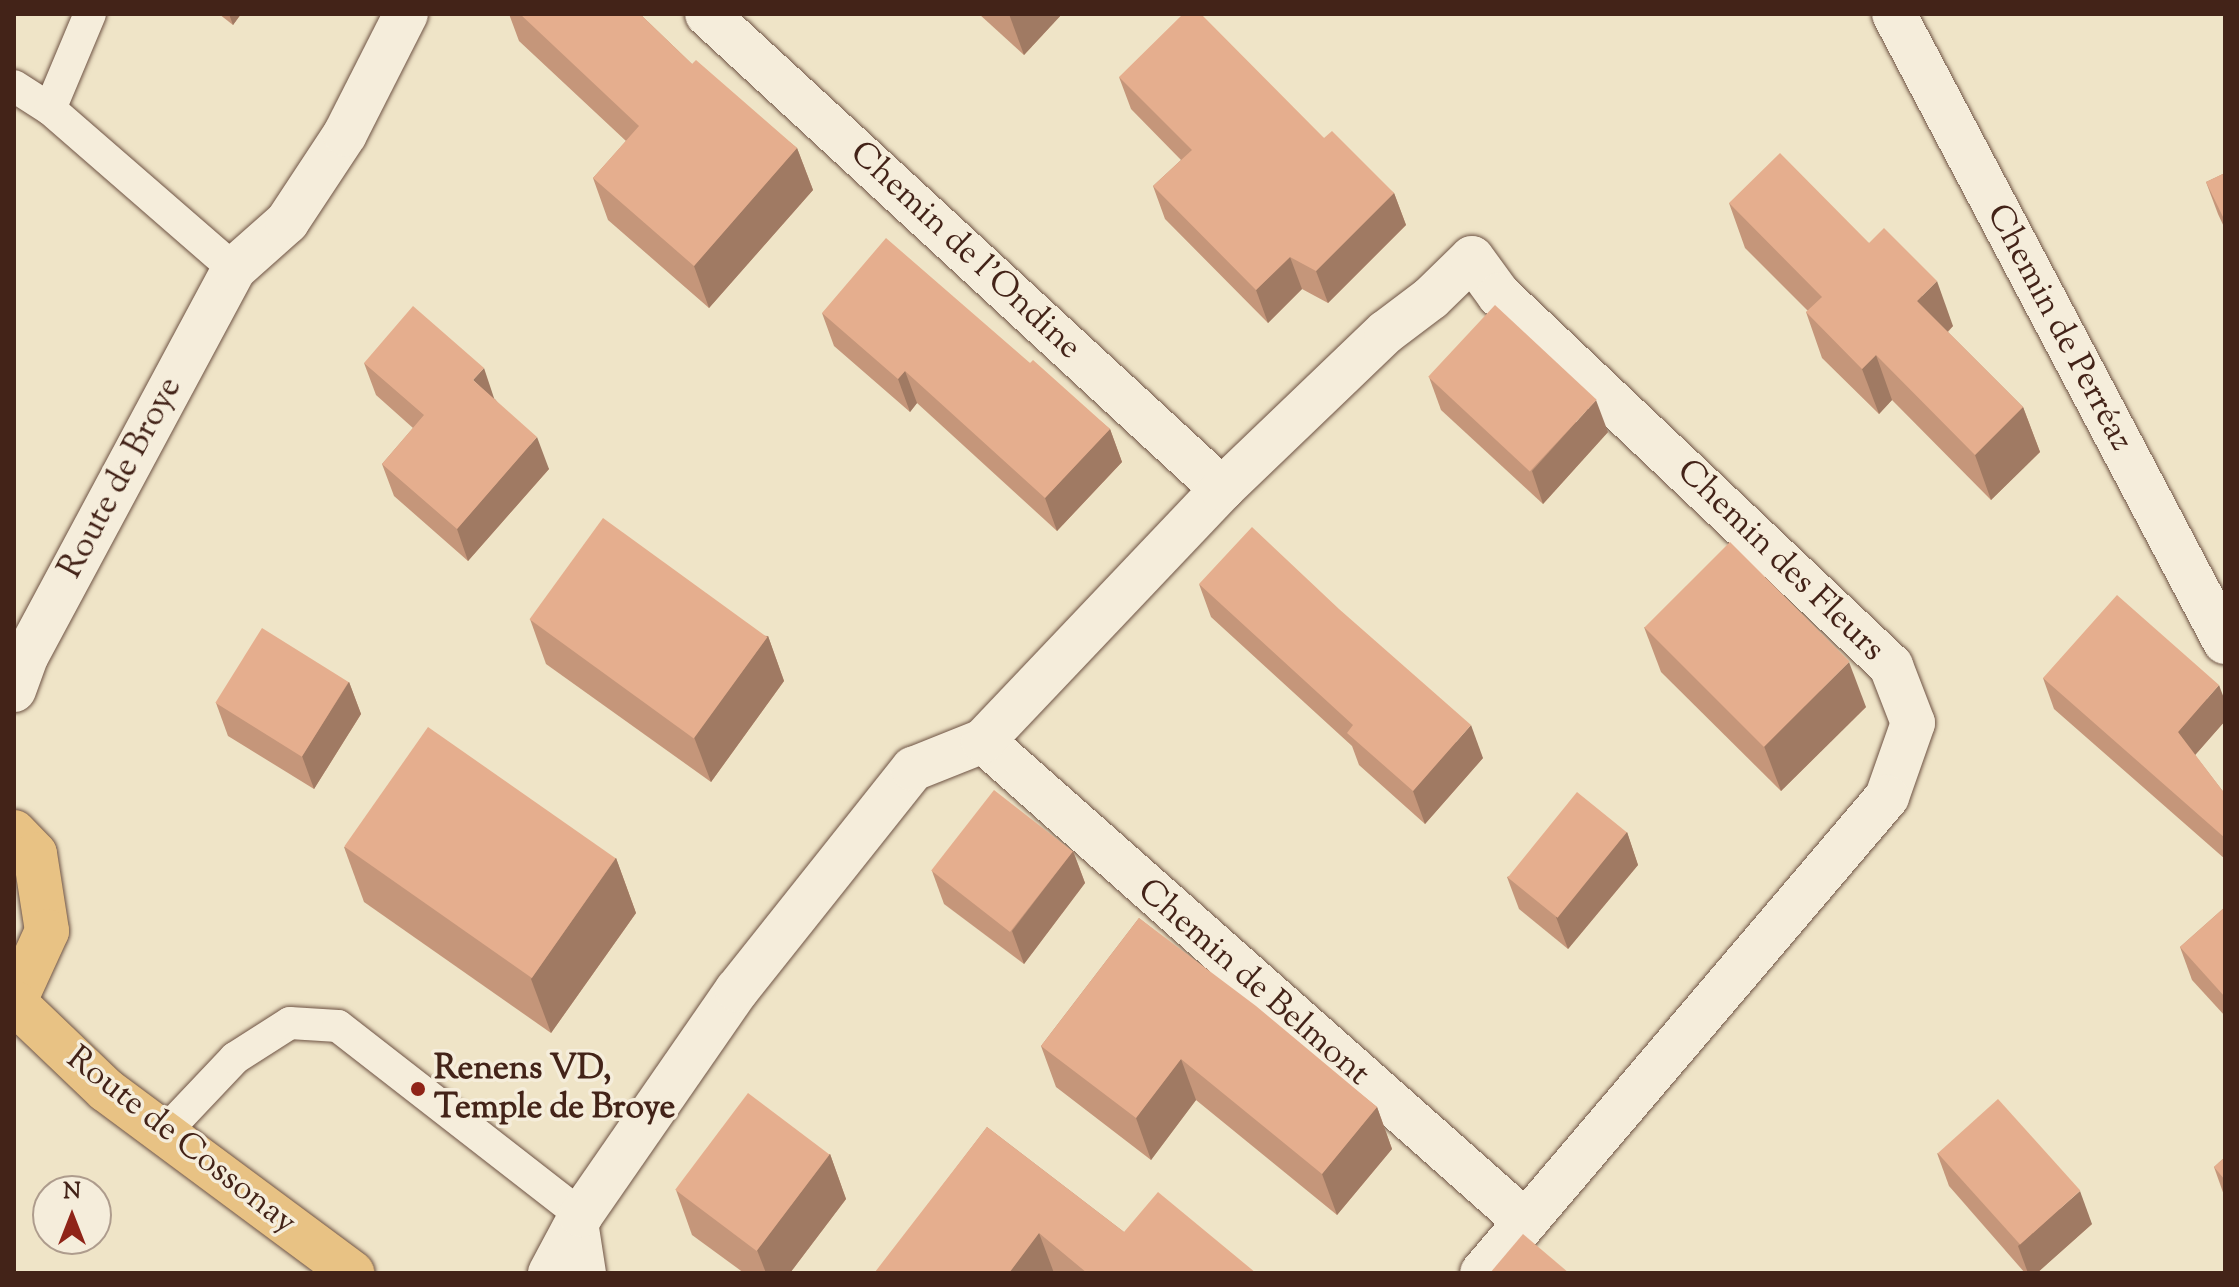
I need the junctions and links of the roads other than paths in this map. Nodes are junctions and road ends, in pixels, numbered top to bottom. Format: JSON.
{"nodes":[{"id":1,"x":90,"y":14,"type":"edge"},
{"id":2,"x":406,"y":14,"type":"edge"},
{"id":3,"x":707,"y":14,"type":"edge"},
{"id":4,"x":1894,"y":14,"type":"edge"},
{"id":5,"x":14,"y":86,"type":"edge"},
{"id":6,"x":50,"y":109,"type":"junction"},
{"id":7,"x":234,"y":269,"type":"junction"},
{"id":8,"x":1222,"y":489,"type":"junction"},
{"id":9,"x":2225,"y":642,"type":"edge"},
{"id":10,"x":14,"y":690,"type":"edge"},
{"id":11,"x":983,"y":741,"type":"junction"},
{"id":12,"x":14,"y":832,"type":"edge"},
{"id":13,"x":14,"y":1002,"type":"edge"},
{"id":14,"x":165,"y":1132,"type":"junction"},
{"id":15,"x":581,"y":1215,"type":"junction"},
{"id":16,"x":1526,"y":1222,"type":"junction"},
{"id":17,"x":352,"y":1273,"type":"edge"},
{"id":18,"x":550,"y":1273,"type":"edge"},
{"id":19,"x":590,"y":1273,"type":"edge"},
{"id":20,"x":1482,"y":1273,"type":"edge"}],
"edges":[{"from":1,"to":6,"type":"lane"},
{"from":2,"to":7,"type":"street","name":"Route de Broye"},
{"from":3,"to":8,"type":"street","name":"Chemin de l'Ondine"},
{"from":4,"to":9,"type":"street","name":"Chemin de Perréaz"},
{"from":5,"to":6,"type":"lane"},
{"from":6,"to":7,"type":"lane"},
{"from":7,"to":10,"type":"street","name":"Route de Broye"},
{"from":8,"to":11,"type":"street"},
{"from":8,"to":16,"type":"street","name":"Chemin des Fleurs"},
{"from":11,"to":15,"type":"street"},
{"from":11,"to":16,"type":"street","name":"Chemin de Belmont"},
{"from":12,"to":13,"type":"main road","name":"Route de Cossonay"},
{"from":13,"to":14,"type":"main road","name":"Route de Cossonay"},
{"from":14,"to":15,"type":"lane"},
{"from":14,"to":17,"type":"main road","name":"Route de Cossonay"},
{"from":15,"to":18,"type":"street"},
{"from":15,"to":19,"type":"lane"},
{"from":16,"to":20,"type":"street","name":"Chemin des Fleurs"}]}
